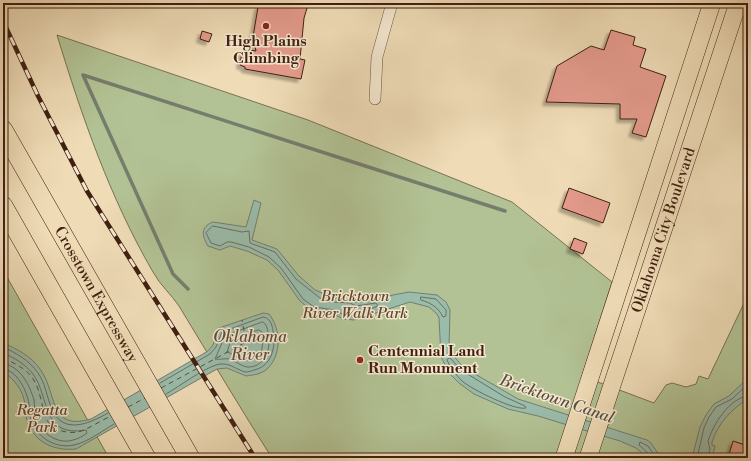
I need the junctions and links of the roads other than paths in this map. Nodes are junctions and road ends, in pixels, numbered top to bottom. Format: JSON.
{"nodes":[{"id":1,"x":392,"y":3,"type":"edge"},
{"id":2,"x":712,"y":3,"type":"edge"},
{"id":3,"x":738,"y":3,"type":"edge"},
{"id":4,"x":374,"y":99,"type":"dead end"},
{"id":5,"x":3,"y":130,"type":"edge"},
{"id":6,"x":3,"y":206,"type":"edge"},
{"id":7,"x":177,"y":433,"type":"junction"},
{"id":8,"x":145,"y":455,"type":"edge"},
{"id":9,"x":190,"y":458,"type":"edge"},
{"id":10,"x":196,"y":458,"type":"edge"},
{"id":11,"x":564,"y":458,"type":"edge"},
{"id":12,"x":588,"y":458,"type":"edge"}],
"edges":[{"from":1,"to":4,"type":"street"},
{"from":2,"to":11,"type":"main road","name":"Oklahoma City Boulevard"},
{"from":3,"to":12,"type":"main road","name":"Oklahoma City Boulevard"},
{"from":5,"to":7,"type":"highway","name":"Crosstown Expressway"},
{"from":6,"to":8,"type":"highway"},
{"from":7,"to":9,"type":"highway","name":"Crosstown Expressway"},
{"from":7,"to":10,"type":"highway"}]}
